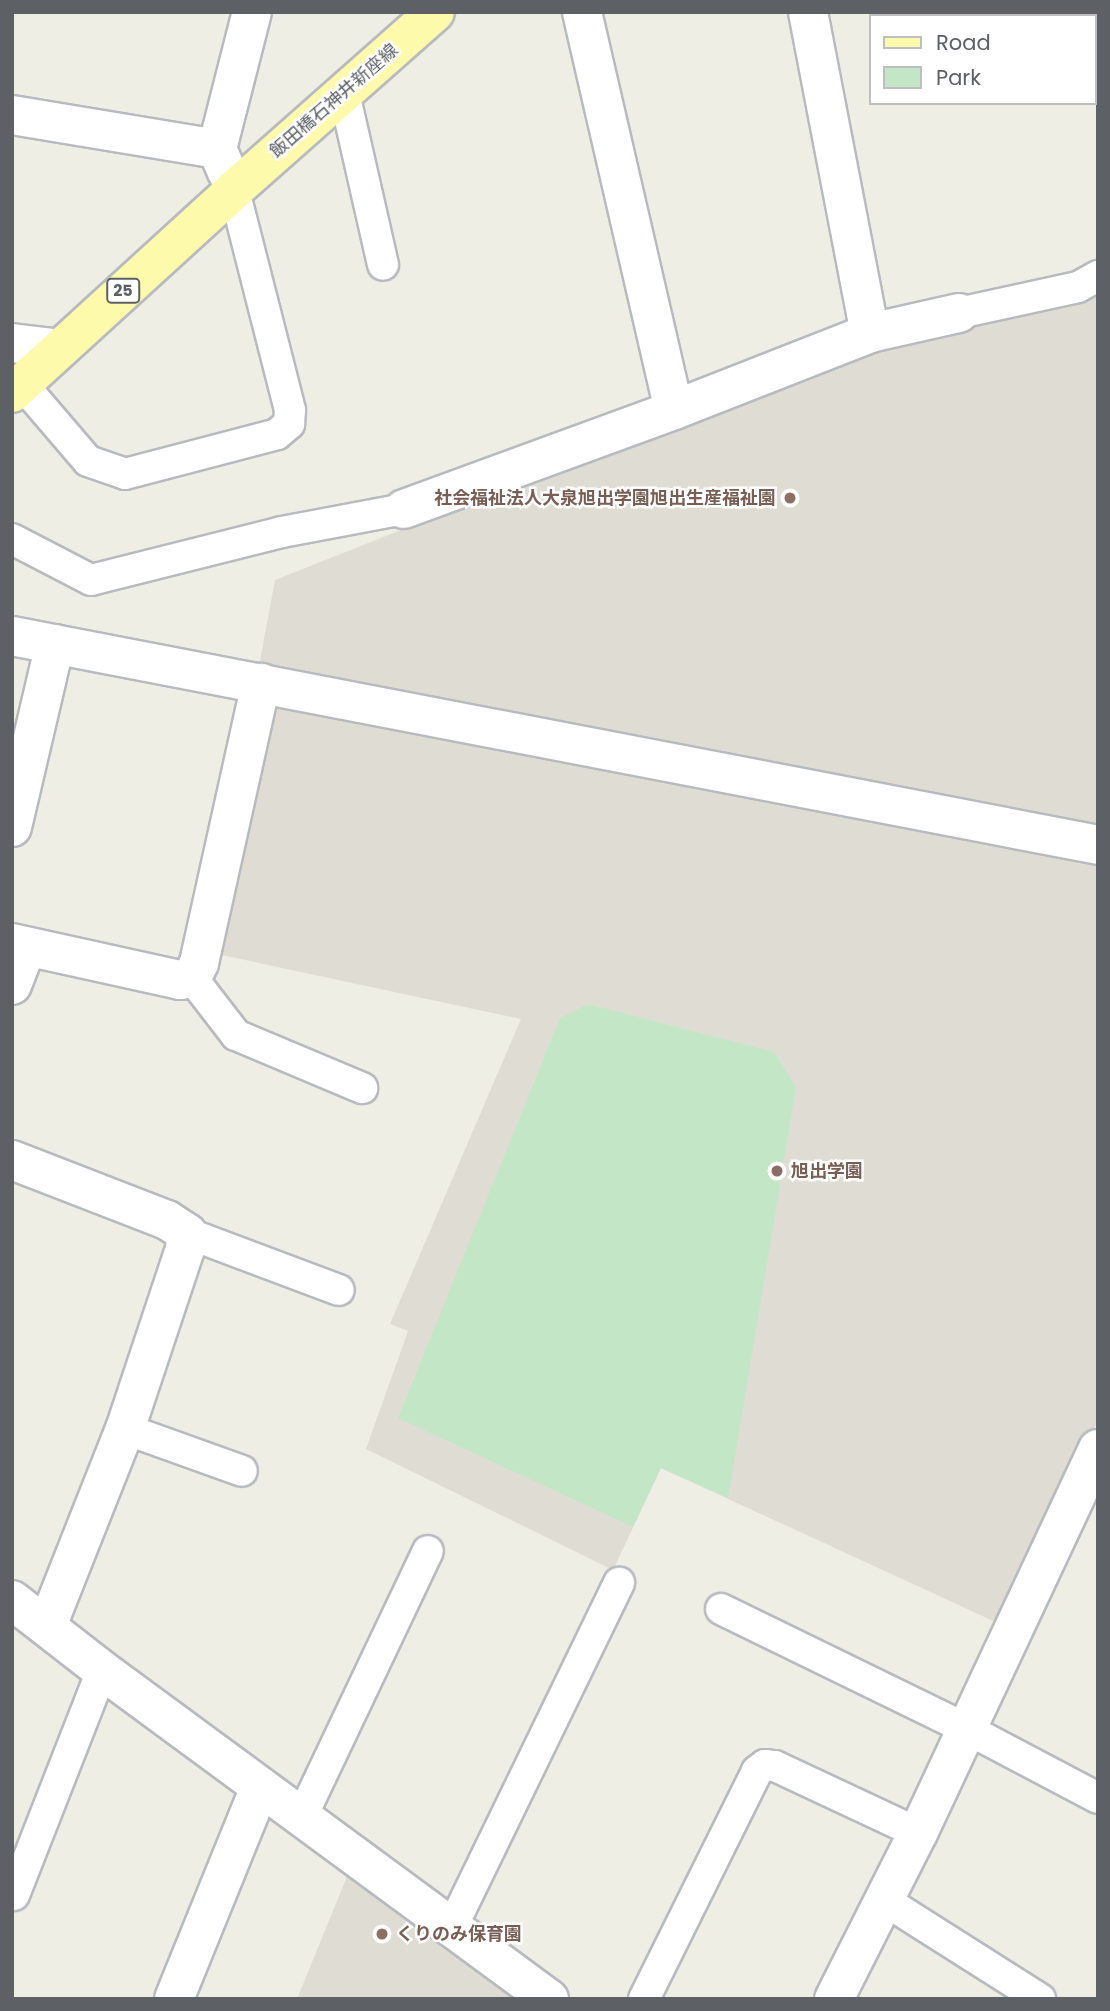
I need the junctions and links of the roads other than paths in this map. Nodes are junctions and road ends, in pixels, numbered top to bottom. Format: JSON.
{"nodes":[{"id":1,"x":252,"y":12,"type":"edge"},
{"id":2,"x":435,"y":12,"type":"edge"},
{"id":3,"x":582,"y":12,"type":"edge"},
{"id":4,"x":808,"y":12,"type":"edge"},
{"id":5,"x":344,"y":93,"type":"junction"},
{"id":6,"x":12,"y":115,"type":"edge"},
{"id":7,"x":217,"y":149,"type":"junction"},
{"id":8,"x":234,"y":190,"type":"junction"},
{"id":9,"x":383,"y":265,"type":"dead end"},
{"id":10,"x":1098,"y":276,"type":"edge"},
{"id":11,"x":960,"y":313,"type":"joint"},
{"id":12,"x":870,"y":333,"type":"junction"},
{"id":13,"x":12,"y":343,"type":"edge"},
{"id":14,"x":60,"y":349,"type":"junction"},
{"id":15,"x":17,"y":389,"type":"edge"},
{"id":16,"x":674,"y":410,"type":"junction"},
{"id":17,"x":404,"y":509,"type":"joint"},
{"id":18,"x":12,"y":539,"type":"edge"},
{"id":19,"x":12,"y":636,"type":"edge"},
{"id":20,"x":55,"y":644,"type":"junction"},
{"id":21,"x":261,"y":683,"type":"junction"},
{"id":22,"x":12,"y":827,"type":"edge"},
{"id":23,"x":1098,"y":845,"type":"edge"},
{"id":24,"x":19,"y":945,"type":"edge"},
{"id":25,"x":192,"y":978,"type":"junction"},
{"id":26,"x":12,"y":985,"type":"edge"},
{"id":27,"x":362,"y":1088,"type":"dead end"},
{"id":28,"x":12,"y":1160,"type":"edge"},
{"id":29,"x":187,"y":1233,"type":"junction"},
{"id":30,"x":339,"y":1290,"type":"dead end"},
{"id":31,"x":125,"y":1429,"type":"junction"},
{"id":32,"x":1098,"y":1449,"type":"edge"},
{"id":33,"x":242,"y":1471,"type":"dead end"},
{"id":34,"x":428,"y":1551,"type":"dead end"},
{"id":35,"x":619,"y":1583,"type":"dead end"},
{"id":36,"x":12,"y":1600,"type":"edge"},
{"id":37,"x":722,"y":1609,"type":"dead end"},
{"id":38,"x":47,"y":1626,"type":"junction"},
{"id":39,"x":102,"y":1670,"type":"junction"},
{"id":40,"x":967,"y":1728,"type":"junction"},
{"id":41,"x":260,"y":1787,"type":"junction"},
{"id":42,"x":1098,"y":1798,"type":"edge"},
{"id":43,"x":303,"y":1815,"type":"junction"},
{"id":44,"x":918,"y":1833,"type":"junction"},
{"id":45,"x":14,"y":1895,"type":"edge"},
{"id":46,"x":884,"y":1900,"type":"junction"},
{"id":47,"x":452,"y":1929,"type":"junction"},
{"id":48,"x":174,"y":1999,"type":"edge"},
{"id":49,"x":549,"y":1999,"type":"edge"},
{"id":50,"x":644,"y":1999,"type":"edge"},
{"id":51,"x":834,"y":1999,"type":"edge"},
{"id":52,"x":1040,"y":1999,"type":"edge"}],
"edges":[{"from":1,"to":7,"type":"street"},
{"from":2,"to":5,"type":"main road","name":"飯田橋石神井新座線","number":"25"},
{"from":3,"to":16,"type":"street"},
{"from":4,"to":12,"type":"street"},
{"from":5,"to":8,"type":"main road","name":"飯田橋石神井新座線","number":"25"},
{"from":5,"to":9,"type":"lane"},
{"from":6,"to":7,"type":"street"},
{"from":7,"to":8,"type":"street"},
{"from":8,"to":14,"type":"main road","number":"25"},
{"from":8,"to":15,"type":"lane"},
{"from":10,"to":11,"type":"lane"},
{"from":11,"to":12,"type":"street"},
{"from":12,"to":16,"type":"street"},
{"from":13,"to":14,"type":"street"},
{"from":14,"to":15,"type":"main road","number":"25"},
{"from":16,"to":17,"type":"street"},
{"from":17,"to":18,"type":"lane"},
{"from":19,"to":20,"type":"street"},
{"from":20,"to":21,"type":"street"},
{"from":20,"to":22,"type":"street"},
{"from":21,"to":23,"type":"street"},
{"from":21,"to":25,"type":"street"},
{"from":24,"to":25,"type":"street"},
{"from":24,"to":26,"type":"street"},
{"from":25,"to":27,"type":"lane"},
{"from":28,"to":29,"type":"street"},
{"from":29,"to":30,"type":"lane"},
{"from":29,"to":31,"type":"street"},
{"from":31,"to":33,"type":"lane"},
{"from":31,"to":38,"type":"street"},
{"from":32,"to":40,"type":"street"},
{"from":34,"to":43,"type":"lane"},
{"from":35,"to":47,"type":"lane"},
{"from":36,"to":38,"type":"street"},
{"from":37,"to":40,"type":"lane"},
{"from":38,"to":39,"type":"street"},
{"from":39,"to":41,"type":"street"},
{"from":39,"to":45,"type":"lane"},
{"from":40,"to":42,"type":"lane"},
{"from":40,"to":44,"type":"street"},
{"from":41,"to":43,"type":"street"},
{"from":41,"to":48,"type":"street"},
{"from":43,"to":47,"type":"street"},
{"from":44,"to":46,"type":"street"},
{"from":44,"to":50,"type":"lane"},
{"from":46,"to":51,"type":"street"},
{"from":46,"to":52,"type":"lane"},
{"from":47,"to":49,"type":"street"}]}
